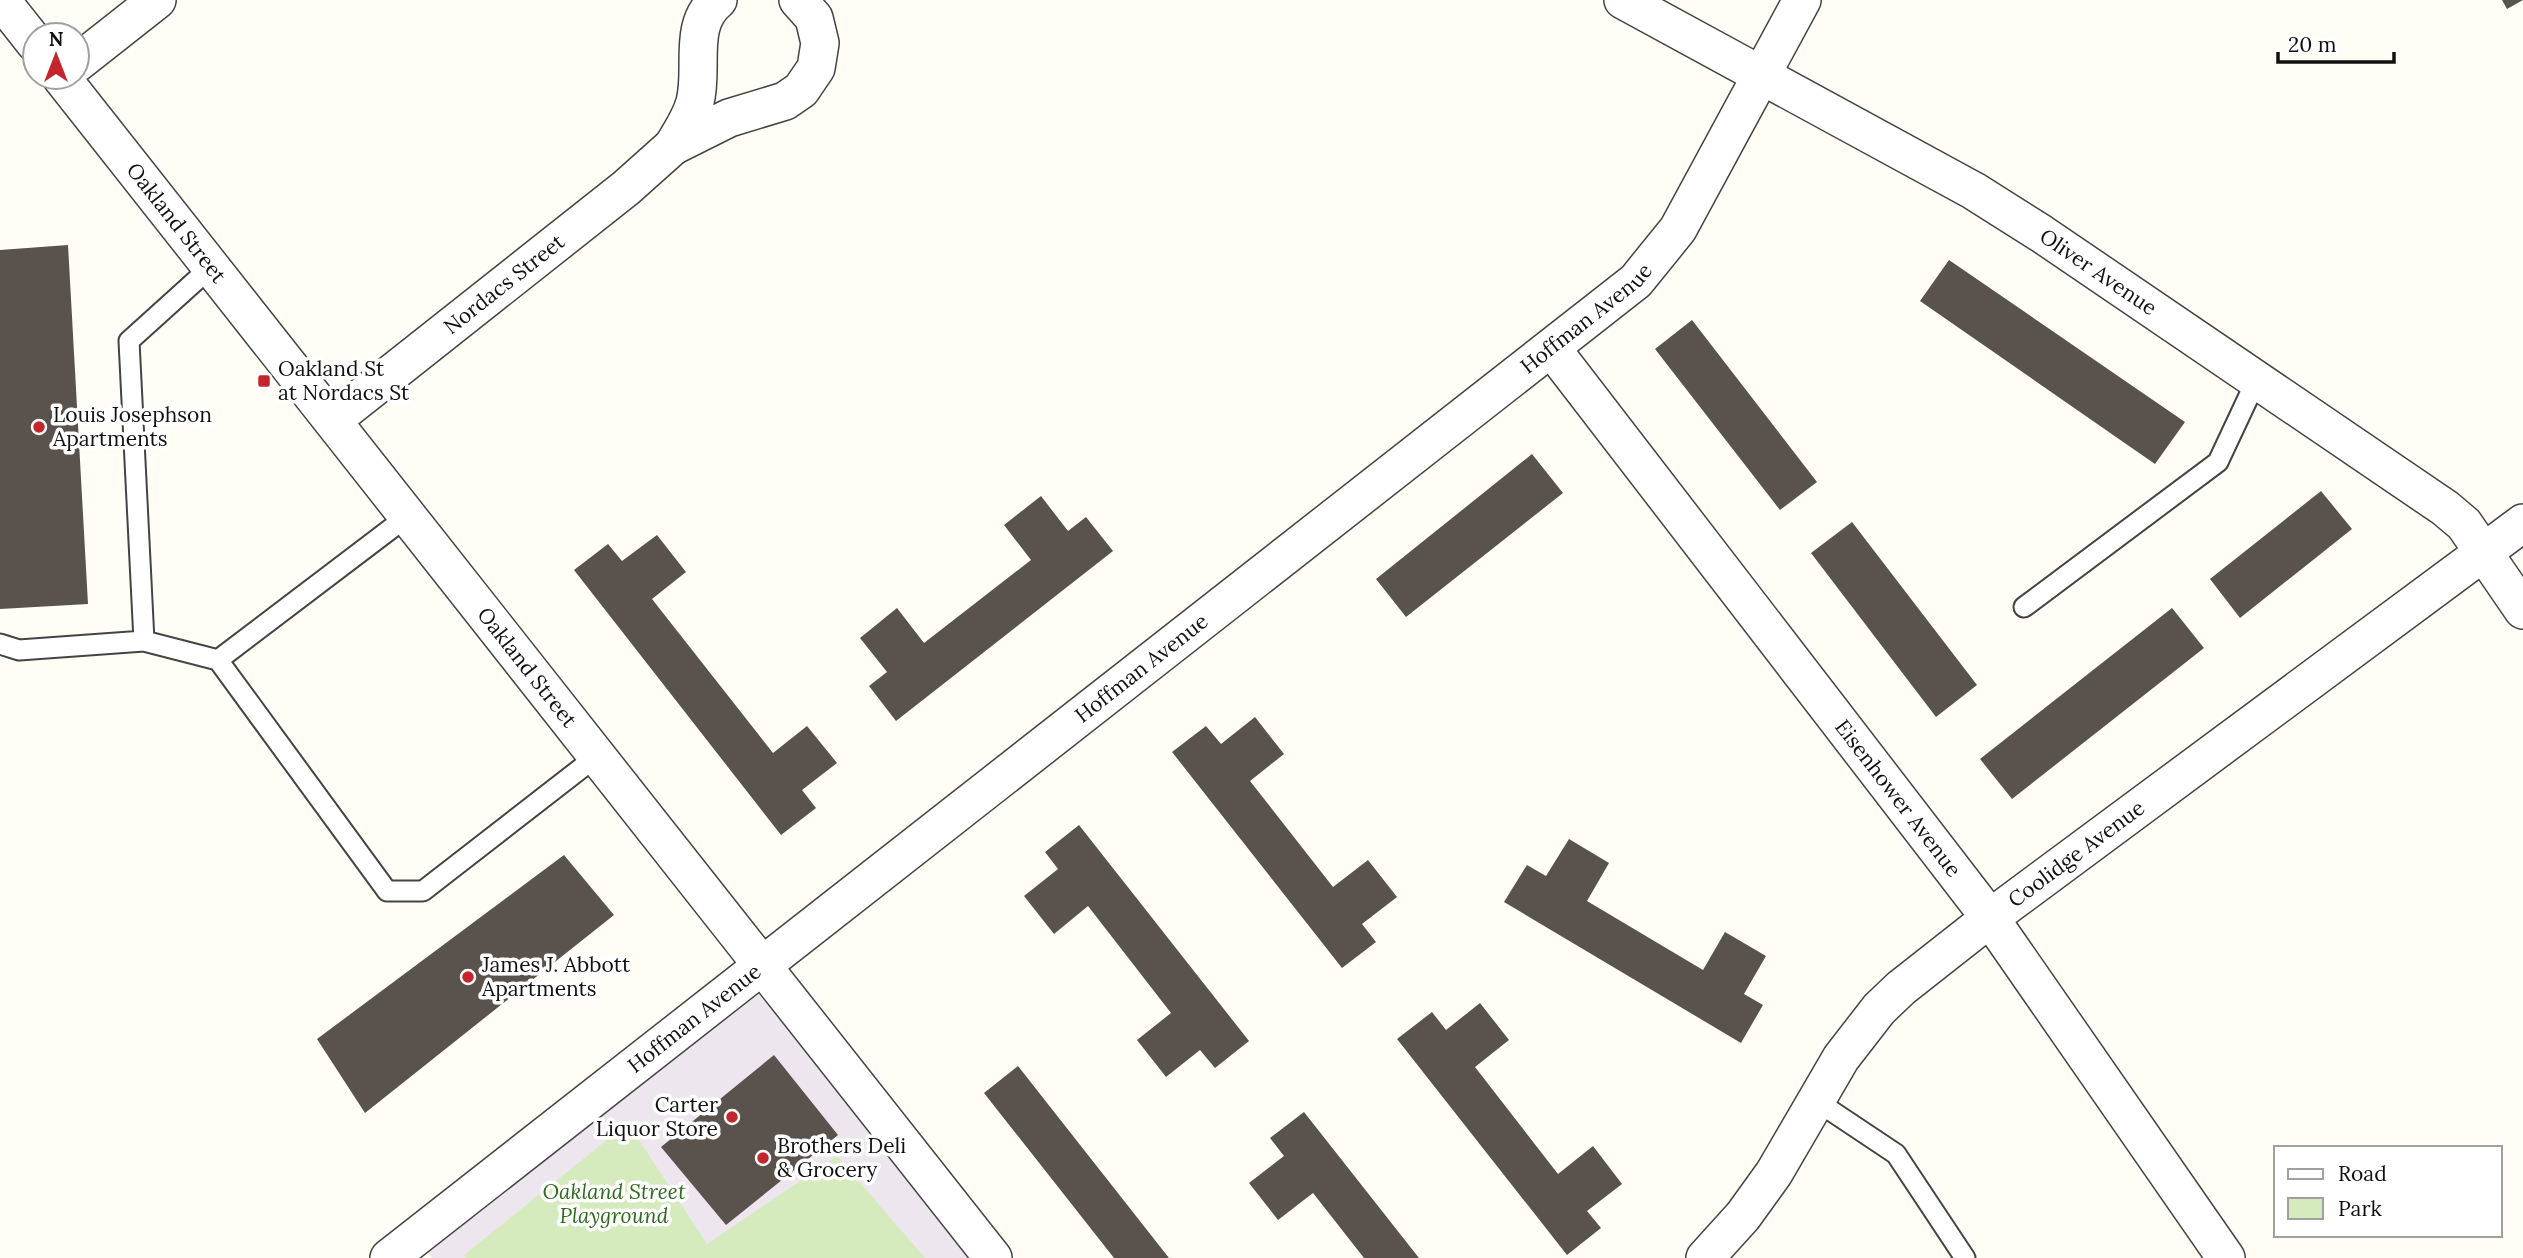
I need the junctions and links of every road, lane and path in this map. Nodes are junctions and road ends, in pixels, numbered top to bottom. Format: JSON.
{"nodes":[{"id":1,"x":1,"y":0,"type":"edge"},
{"id":2,"x":157,"y":0,"type":"edge"},
{"id":3,"x":718,"y":0,"type":"edge"},
{"id":4,"x":799,"y":0,"type":"edge"},
{"id":5,"x":1623,"y":0,"type":"edge"},
{"id":6,"x":1802,"y":0,"type":"edge"},
{"id":7,"x":21,"y":25,"type":"edge"},
{"id":8,"x":91,"y":52,"type":"edge"},
{"id":9,"x":1761,"y":75,"type":"junction"},
{"id":10,"x":72,"y":91,"type":"edge"},
{"id":11,"x":673,"y":146,"type":"junction"},
{"id":12,"x":212,"y":266,"type":"junction"},
{"id":13,"x":1552,"y":349,"type":"junction"},
{"id":14,"x":2256,"y":381,"type":"junction"},
{"id":15,"x":334,"y":419,"type":"junction"},
{"id":16,"x":409,"y":515,"type":"junction"},
{"id":17,"x":2523,"y":523,"type":"edge"},
{"id":18,"x":2482,"y":551,"type":"junction"},
{"id":19,"x":2024,"y":607,"type":"dead end"},
{"id":20,"x":2523,"y":610,"type":"edge"},
{"id":21,"x":144,"y":641,"type":"junction"},
{"id":22,"x":0,"y":644,"type":"edge"},
{"id":23,"x":218,"y":660,"type":"junction"},
{"id":24,"x":597,"y":756,"type":"junction"},
{"id":25,"x":1990,"y":918,"type":"junction"},
{"id":26,"x":762,"y":967,"type":"junction"},
{"id":27,"x":1815,"y":1100,"type":"junction"},
{"id":28,"x":389,"y":1258,"type":"edge"},
{"id":29,"x":993,"y":1258,"type":"edge"},
{"id":30,"x":1705,"y":1258,"type":"edge"},
{"id":31,"x":1965,"y":1258,"type":"edge"},
{"id":32,"x":2227,"y":1258,"type":"edge"}],
"edges":[{"from":1,"to":7,"type":"street"},
{"from":2,"to":8,"type":"street"},
{"from":3,"to":11,"type":"street","name":"Nordacs Street"},
{"from":4,"to":11,"type":"street","name":"Nordacs Street"},
{"from":5,"to":9,"type":"street","name":"Oliver Avenue"},
{"from":6,"to":9,"type":"street","name":"Hoffman Avenue"},
{"from":9,"to":13,"type":"street","name":"Hoffman Avenue"},
{"from":9,"to":14,"type":"street","name":"Oliver Avenue"},
{"from":10,"to":12,"type":"street","name":"Oakland Street"},
{"from":11,"to":15,"type":"street","name":"Nordacs Street"},
{"from":12,"to":15,"type":"street","name":"Oakland Street"},
{"from":12,"to":21,"type":"lane"},
{"from":13,"to":25,"type":"street","name":"Eisenhower Avenue"},
{"from":13,"to":26,"type":"street","name":"Hoffman Avenue"},
{"from":14,"to":18,"type":"street","name":"Oliver Avenue"},
{"from":14,"to":19,"type":"lane"},
{"from":15,"to":16,"type":"street","name":"Oakland Street"},
{"from":16,"to":23,"type":"lane"},
{"from":16,"to":24,"type":"street","name":"Oakland Street"},
{"from":17,"to":18,"type":"street","name":"Coolidge Avenue"},
{"from":18,"to":20,"type":"street","name":"Oliver Avenue"},
{"from":18,"to":25,"type":"street","name":"Coolidge Avenue"},
{"from":21,"to":22,"type":"lane"},
{"from":21,"to":23,"type":"lane"},
{"from":23,"to":24,"type":"lane"},
{"from":24,"to":26,"type":"street","name":"Oakland Street"},
{"from":25,"to":27,"type":"street","name":"Coolidge Avenue"},
{"from":25,"to":32,"type":"street","name":"Eisenhower Avenue"},
{"from":26,"to":28,"type":"street","name":"Hoffman Avenue"},
{"from":26,"to":29,"type":"street","name":"Oakland Street"},
{"from":27,"to":30,"type":"street","name":"Coolidge Avenue"},
{"from":27,"to":31,"type":"lane"}]}
